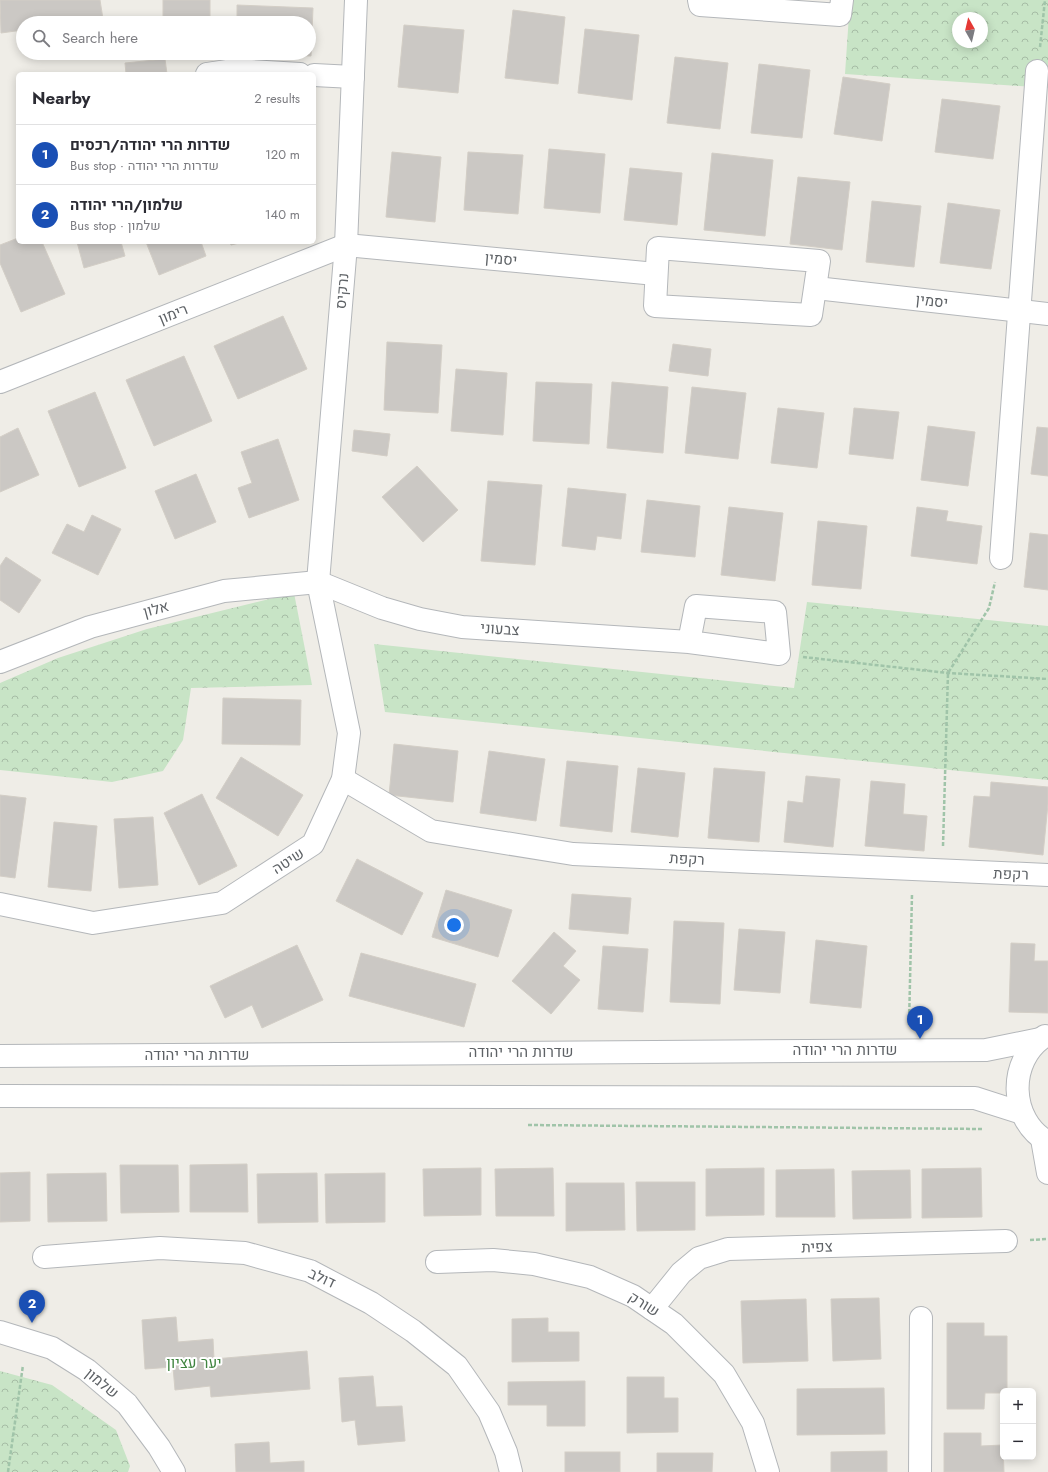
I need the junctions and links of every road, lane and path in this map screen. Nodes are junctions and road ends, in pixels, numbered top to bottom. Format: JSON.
{"nodes":[{"id":1,"x":356,"y":0,"type":"edge"},
{"id":2,"x":699,"y":0,"type":"edge"},
{"id":3,"x":842,"y":0,"type":"edge"},
{"id":4,"x":1045,"y":0,"type":"edge"},
{"id":5,"x":1037,"y":71,"type":"joint"},
{"id":6,"x":220,"y":72,"type":"edge"},
{"id":7,"x":267,"y":72,"type":"edge"},
{"id":8,"x":316,"y":75,"type":"edge"},
{"id":9,"x":353,"y":77,"type":"junction"},
{"id":10,"x":346,"y":245,"type":"junction"},
{"id":11,"x":656,"y":274,"type":"junction"},
{"id":12,"x":816,"y":288,"type":"junction"},
{"id":13,"x":1019,"y":311,"type":"junction"},
{"id":14,"x":1048,"y":314,"type":"edge"},
{"id":15,"x":0,"y":382,"type":"edge"},
{"id":16,"x":1001,"y":558,"type":"joint"},
{"id":17,"x":318,"y":582,"type":"junction"},
{"id":18,"x":689,"y":642,"type":"junction"},
{"id":19,"x":779,"y":654,"type":"junction"},
{"id":20,"x":0,"y":662,"type":"edge"},
{"id":21,"x":948,"y":673,"type":"junction"},
{"id":22,"x":1048,"y":679,"type":"edge"},
{"id":23,"x":343,"y":779,"type":"junction"},
{"id":24,"x":913,"y":869,"type":"junction"},
{"id":25,"x":942,"y":871,"type":"junction"},
{"id":26,"x":1048,"y":875,"type":"edge"},
{"id":27,"x":0,"y":904,"type":"edge"},
{"id":28,"x":1044,"y":1037,"type":"edge"},
{"id":29,"x":908,"y":1050,"type":"junction"},
{"id":30,"x":0,"y":1056,"type":"edge"},
{"id":31,"x":0,"y":1096,"type":"edge"},
{"id":32,"x":1022,"y":1113,"type":"junction"},
{"id":33,"x":1045,"y":1140,"type":"edge"},
{"id":34,"x":1048,"y":1173,"type":"edge"},
{"id":35,"x":1006,"y":1241,"type":"dead end"},
{"id":36,"x":44,"y":1257,"type":"dead end"},
{"id":37,"x":437,"y":1262,"type":"dead end"},
{"id":38,"x":652,"y":1309,"type":"junction"},
{"id":39,"x":920,"y":1318,"type":"dead end"},
{"id":40,"x":0,"y":1332,"type":"edge"},
{"id":41,"x":26,"y":1340,"type":"junction"},
{"id":42,"x":160,"y":1447,"type":"junction"},
{"id":43,"x":8,"y":1472,"type":"edge"},
{"id":44,"x":155,"y":1472,"type":"edge"},
{"id":45,"x":174,"y":1472,"type":"edge"},
{"id":46,"x":511,"y":1472,"type":"edge"},
{"id":47,"x":768,"y":1472,"type":"edge"},
{"id":48,"x":920,"y":1472,"type":"edge"}],
"edges":[{"from":1,"to":9,"type":"street","name":"נרקיס"},
{"from":2,"to":3,"type":"street"},
{"from":4,"to":5,"type":"path"},
{"from":5,"to":13,"type":"street"},
{"from":6,"to":7,"type":"street"},
{"from":8,"to":9,"type":"street"},
{"from":9,"to":10,"type":"street","name":"נרקיס"},
{"from":10,"to":11,"type":"street","name":"יסמין"},
{"from":10,"to":15,"type":"street","name":"רימון"},
{"from":10,"to":17,"type":"street","name":"נרקיס"},
{"from":11,"to":12,"type":"street"},
{"from":11,"to":12,"type":"street"},
{"from":12,"to":13,"type":"street","name":"יסמין"},
{"from":13,"to":14,"type":"street","name":"יסמין"},
{"from":13,"to":16,"type":"street"},
{"from":16,"to":21,"type":"path"},
{"from":17,"to":18,"type":"street","name":"צבעוני"},
{"from":17,"to":20,"type":"street","name":"אלון"},
{"from":17,"to":23,"type":"street","name":"שיטה"},
{"from":18,"to":19,"type":"street","name":"צבעוני"},
{"from":18,"to":19,"type":"street"},
{"from":19,"to":21,"type":"path"},
{"from":21,"to":22,"type":"path"},
{"from":21,"to":25,"type":"path"},
{"from":23,"to":24,"type":"street","name":"רקפת"},
{"from":23,"to":27,"type":"street","name":"שיטה"},
{"from":24,"to":25,"type":"street","name":"רקפת"},
{"from":24,"to":29,"type":"path"},
{"from":25,"to":26,"type":"street","name":"רקפת"},
{"from":28,"to":29,"type":"street","name":"שדרות הרי יהודה"},
{"from":28,"to":32,"type":"street"},
{"from":29,"to":30,"type":"street","name":"שדרות הרי יהודה"},
{"from":31,"to":32,"type":"street"},
{"from":32,"to":33,"type":"street"},
{"from":33,"to":34,"type":"street"},
{"from":35,"to":38,"type":"street","name":"צפית"},
{"from":36,"to":46,"type":"street","name":"דולב"},
{"from":37,"to":38,"type":"street","name":"שורק"},
{"from":38,"to":47,"type":"street","name":"שורק"},
{"from":39,"to":48,"type":"street"},
{"from":40,"to":41,"type":"street","name":"שלמון"},
{"from":41,"to":42,"type":"street","name":"שלמון"},
{"from":41,"to":43,"type":"path"},
{"from":42,"to":44,"type":"street"},
{"from":42,"to":45,"type":"street","name":"שלמון"}]}
